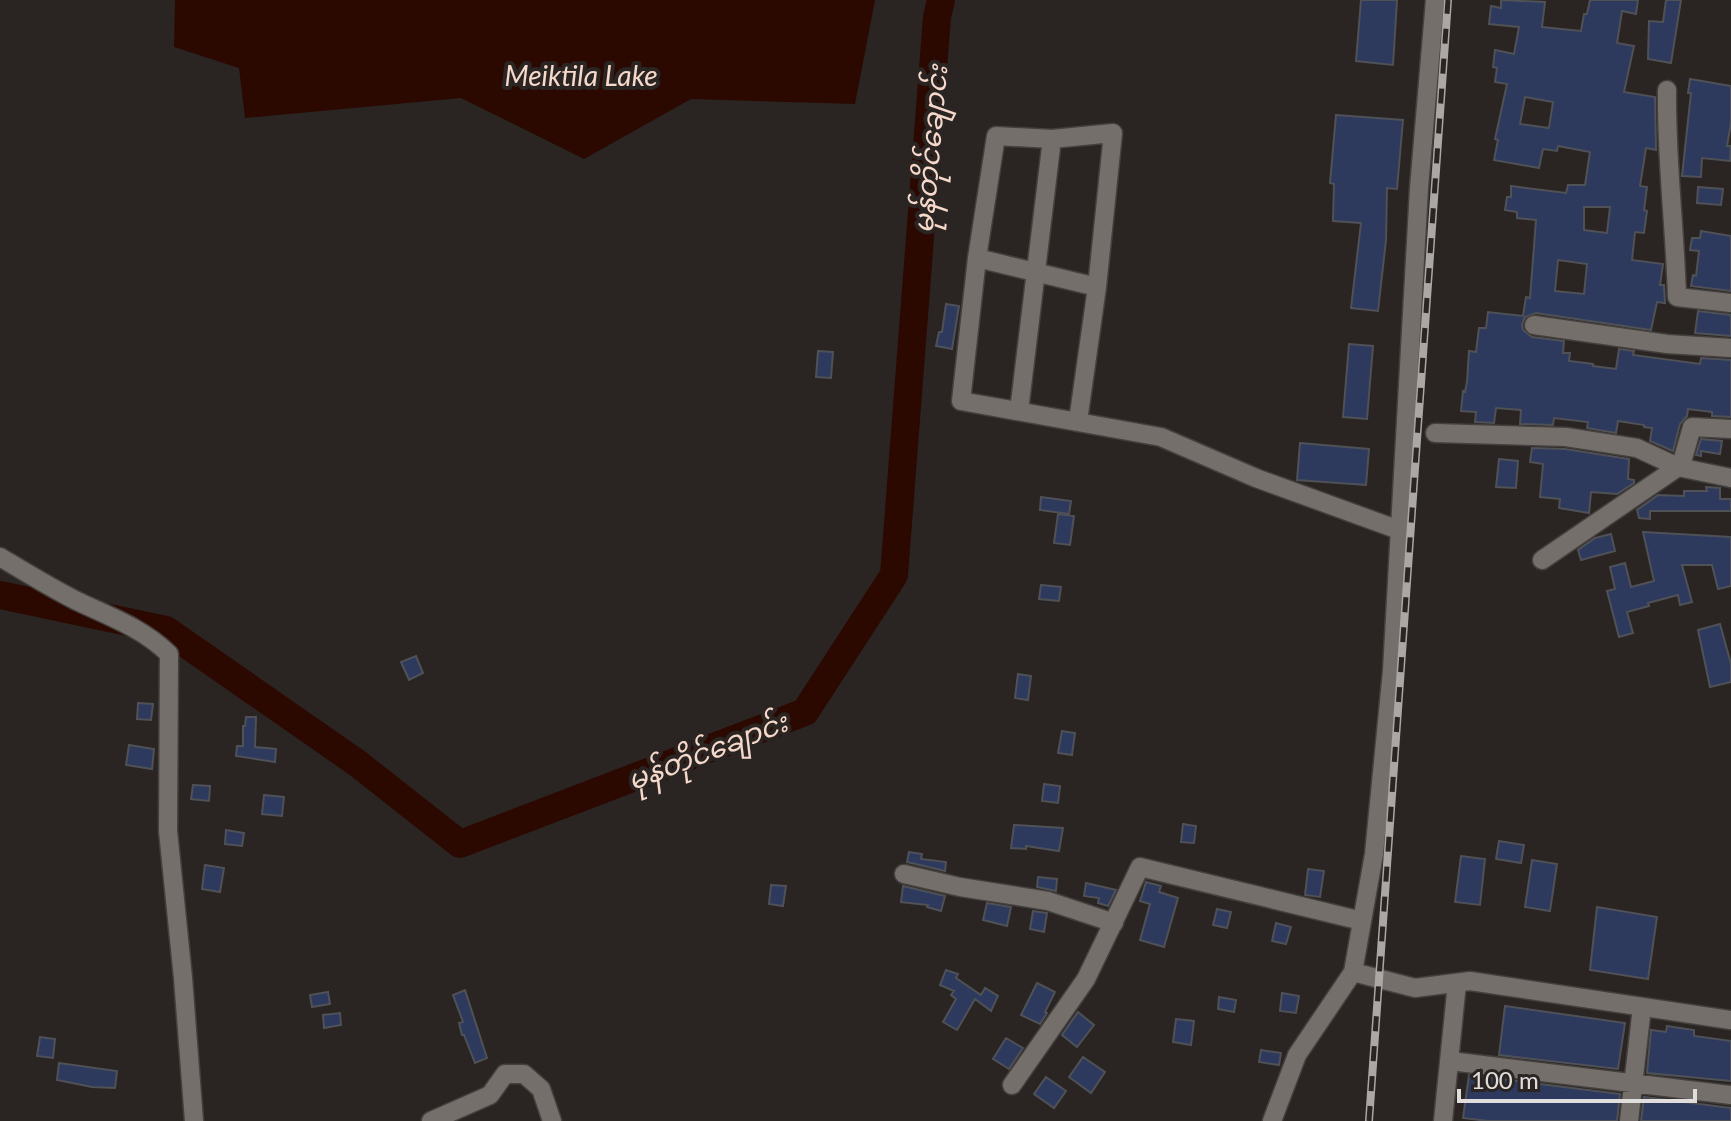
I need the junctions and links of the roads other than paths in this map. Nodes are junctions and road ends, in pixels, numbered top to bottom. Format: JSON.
{"nodes":[{"id":1,"x":1435,"y":0,"type":"edge"},
{"id":2,"x":1667,"y":90,"type":"dead end"},
{"id":3,"x":1052,"y":139,"type":"junction"},
{"id":4,"x":977,"y":258,"type":"junction"},
{"id":5,"x":1038,"y":273,"type":"junction"},
{"id":6,"x":1097,"y":287,"type":"junction"},
{"id":7,"x":1731,"y":303,"type":"edge"},
{"id":8,"x":1534,"y":325,"type":"dead end"},
{"id":9,"x":1731,"y":348,"type":"edge"},
{"id":10,"x":1019,"y":411,"type":"junction"},
{"id":11,"x":1078,"y":421,"type":"junction"},
{"id":12,"x":1731,"y":429,"type":"edge"},
{"id":13,"x":1435,"y":433,"type":"dead end"},
{"id":14,"x":1678,"y":467,"type":"junction"},
{"id":15,"x":1731,"y":478,"type":"edge"},
{"id":16,"x":1399,"y":530,"type":"junction"},
{"id":17,"x":0,"y":557,"type":"edge"},
{"id":18,"x":1542,"y":560,"type":"dead end"},
{"id":19,"x":904,"y":874,"type":"dead end"},
{"id":20,"x":1362,"y":921,"type":"junction"},
{"id":21,"x":1114,"y":923,"type":"junction"},
{"id":22,"x":1353,"y":972,"type":"junction"},
{"id":23,"x":1457,"y":983,"type":"junction"},
{"id":24,"x":1642,"y":1007,"type":"junction"},
{"id":25,"x":1731,"y":1020,"type":"edge"},
{"id":26,"x":1450,"y":1061,"type":"junction"},
{"id":27,"x":1632,"y":1082,"type":"junction"},
{"id":28,"x":1012,"y":1085,"type":"dead end"},
{"id":29,"x":1731,"y":1095,"type":"edge"},
{"id":30,"x":194,"y":1121,"type":"edge"},
{"id":31,"x":431,"y":1121,"type":"edge"},
{"id":32,"x":552,"y":1121,"type":"edge"},
{"id":33,"x":1272,"y":1121,"type":"edge"},
{"id":34,"x":1443,"y":1121,"type":"edge"},
{"id":35,"x":1629,"y":1121,"type":"edge"}],
"edges":[{"from":1,"to":16,"type":"street"},
{"from":2,"to":7,"type":"street"},
{"from":3,"to":4,"type":"street"},
{"from":3,"to":5,"type":"street"},
{"from":3,"to":6,"type":"street"},
{"from":4,"to":5,"type":"street"},
{"from":4,"to":10,"type":"street"},
{"from":5,"to":6,"type":"street"},
{"from":5,"to":10,"type":"street"},
{"from":6,"to":11,"type":"street"},
{"from":8,"to":9,"type":"street"},
{"from":10,"to":11,"type":"street"},
{"from":11,"to":16,"type":"street"},
{"from":12,"to":14,"type":"street"},
{"from":13,"to":14,"type":"street"},
{"from":14,"to":15,"type":"street"},
{"from":14,"to":18,"type":"street"},
{"from":16,"to":20,"type":"street"},
{"from":17,"to":30,"type":"street"},
{"from":19,"to":21,"type":"street"},
{"from":20,"to":21,"type":"street"},
{"from":20,"to":22,"type":"street"},
{"from":21,"to":28,"type":"street"},
{"from":22,"to":23,"type":"street"},
{"from":22,"to":33,"type":"street"},
{"from":23,"to":24,"type":"street"},
{"from":23,"to":26,"type":"street"},
{"from":24,"to":25,"type":"street"},
{"from":24,"to":27,"type":"street"},
{"from":26,"to":27,"type":"street"},
{"from":26,"to":34,"type":"street"},
{"from":27,"to":29,"type":"street"},
{"from":27,"to":35,"type":"street"},
{"from":31,"to":32,"type":"street"}]}
